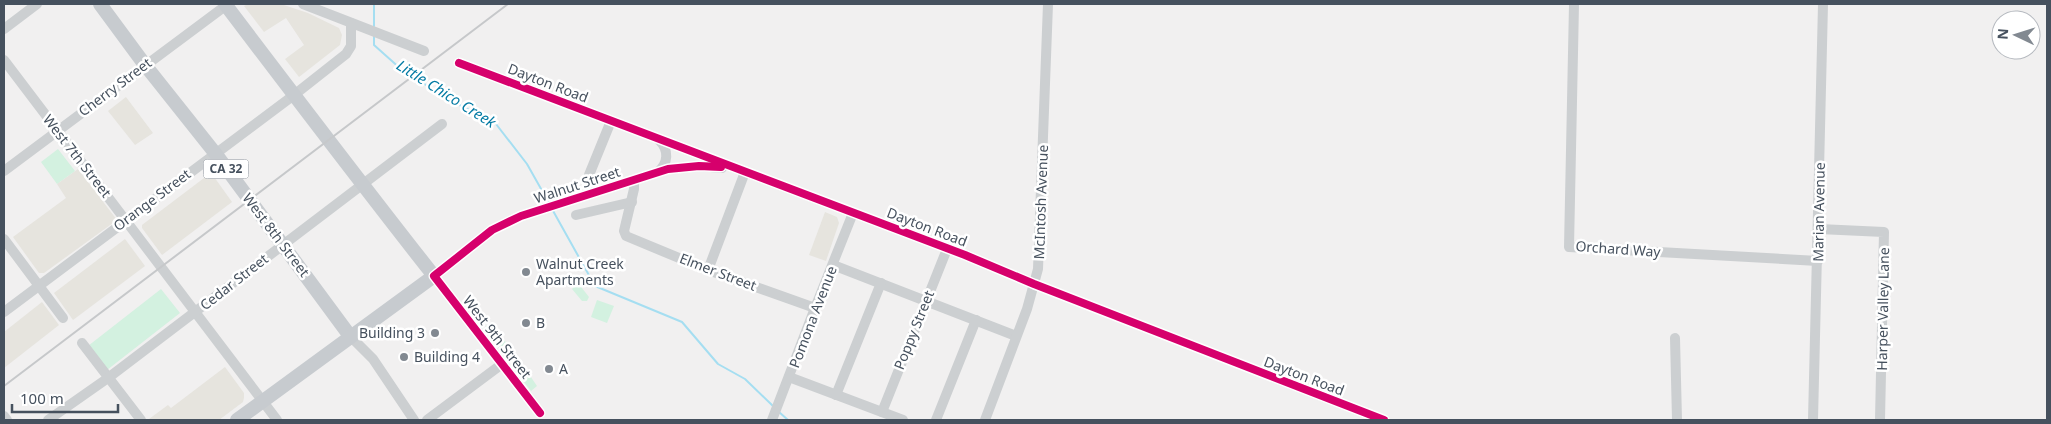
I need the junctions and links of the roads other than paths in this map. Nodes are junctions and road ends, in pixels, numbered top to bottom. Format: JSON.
{"nodes":[{"id":1,"x":37,"y":4,"type":"edge"},
{"id":2,"x":100,"y":4,"type":"edge"},
{"id":3,"x":226,"y":4,"type":"edge"},
{"id":4,"x":303,"y":4,"type":"edge"},
{"id":5,"x":1048,"y":4,"type":"edge"},
{"id":6,"x":1574,"y":4,"type":"edge"},
{"id":7,"x":1823,"y":4,"type":"edge"},
{"id":8,"x":356,"y":25,"type":"junction"},
{"id":9,"x":4,"y":29,"type":"edge"},
{"id":10,"x":424,"y":51,"type":"dead end"},
{"id":11,"x":4,"y":60,"type":"edge"},
{"id":12,"x":459,"y":63,"type":"dead end"},
{"id":13,"x":145,"y":65,"type":"junction"},
{"id":14,"x":294,"y":95,"type":"junction"},
{"id":15,"x":611,"y":121,"type":"junction"},
{"id":16,"x":442,"y":124,"type":"dead end"},
{"id":17,"x":57,"y":130,"type":"junction"},
{"id":18,"x":658,"y":140,"type":"junction"},
{"id":19,"x":215,"y":153,"type":"junction"},
{"id":20,"x":4,"y":171,"type":"edge"},
{"id":21,"x":745,"y":172,"type":"junction"},
{"id":22,"x":656,"y":173,"type":"junction"},
{"id":23,"x":589,"y":175,"type":"dead end"},
{"id":24,"x":634,"y":180,"type":"junction"},
{"id":25,"x":362,"y":185,"type":"junction"},
{"id":26,"x":632,"y":202,"type":"junction"},
{"id":27,"x":853,"y":213,"type":"junction"},
{"id":28,"x":576,"y":215,"type":"dead end"},
{"id":29,"x":126,"y":219,"type":"junction"},
{"id":30,"x":1819,"y":229,"type":"junction"},
{"id":31,"x":4,"y":239,"type":"edge"},
{"id":32,"x":283,"y":244,"type":"junction"},
{"id":33,"x":947,"y":249,"type":"junction"},
{"id":34,"x":1818,"y":261,"type":"junction"},
{"id":35,"x":833,"y":265,"type":"junction"},
{"id":36,"x":708,"y":270,"type":"junction"},
{"id":37,"x":434,"y":276,"type":"junction"},
{"id":38,"x":881,"y":283,"type":"junction"},
{"id":39,"x":38,"y":284,"type":"junction"},
{"id":40,"x":1034,"y":284,"type":"junction"},
{"id":41,"x":926,"y":301,"type":"junction"},
{"id":42,"x":815,"y":308,"type":"junction"},
{"id":43,"x":4,"y":312,"type":"edge"},
{"id":44,"x":195,"y":312,"type":"junction"},
{"id":45,"x":63,"y":318,"type":"dead end"},
{"id":46,"x":976,"y":320,"type":"junction"},
{"id":47,"x":350,"y":336,"type":"junction"},
{"id":48,"x":1016,"y":336,"type":"junction"},
{"id":49,"x":1675,"y":338,"type":"dead end"},
{"id":50,"x":82,"y":343,"type":"dead end"},
{"id":51,"x":502,"y":364,"type":"junction"},
{"id":52,"x":789,"y":377,"type":"junction"},
{"id":53,"x":108,"y":378,"type":"junction"},
{"id":54,"x":836,"y":395,"type":"junction"},
{"id":55,"x":263,"y":400,"type":"junction"},
{"id":56,"x":882,"y":412,"type":"junction"},
{"id":57,"x":540,"y":414,"type":"dead end"},
{"id":58,"x":4,"y":416,"type":"edge"},
{"id":59,"x":7,"y":420,"type":"edge"},
{"id":60,"x":48,"y":420,"type":"edge"},
{"id":61,"x":141,"y":420,"type":"edge"},
{"id":62,"x":237,"y":420,"type":"edge"},
{"id":63,"x":277,"y":420,"type":"edge"},
{"id":64,"x":414,"y":420,"type":"edge"},
{"id":65,"x":427,"y":420,"type":"edge"},
{"id":66,"x":772,"y":420,"type":"edge"},
{"id":67,"x":904,"y":420,"type":"edge"},
{"id":68,"x":936,"y":420,"type":"edge"},
{"id":69,"x":984,"y":420,"type":"edge"},
{"id":70,"x":1384,"y":420,"type":"edge"},
{"id":71,"x":1677,"y":420,"type":"edge"},
{"id":72,"x":1813,"y":420,"type":"edge"},
{"id":73,"x":1880,"y":420,"type":"edge"}],
"edges":[{"from":1,"to":9,"type":"street"},
{"from":2,"to":13,"type":"main road","name":"West 8th Street","number":"CA 32"},
{"from":3,"to":13,"type":"street","name":"Cherry Street"},
{"from":3,"to":14,"type":"main road","name":"West 9th Street"},
{"from":4,"to":8,"type":"street"},
{"from":5,"to":40,"type":"street","name":"McIntosh Avenue"},
{"from":6,"to":34,"type":"street","name":"Orchard Way"},
{"from":7,"to":30,"type":"street","name":"Marian Avenue"},
{"from":8,"to":10,"type":"street"},
{"from":8,"to":14,"type":"street","name":"Orange Street"},
{"from":11,"to":17,"type":"street","name":"West 7th Street"},
{"from":12,"to":15,"type":"street","name":"Dayton Road"},
{"from":13,"to":17,"type":"street","name":"Cherry Street"},
{"from":13,"to":19,"type":"main road","name":"West 8th Street","number":"CA 32"},
{"from":14,"to":19,"type":"street","name":"Orange Street"},
{"from":14,"to":25,"type":"main road","name":"West 9th Street"},
{"from":15,"to":18,"type":"street","name":"Dayton Road"},
{"from":15,"to":23,"type":"street"},
{"from":16,"to":25,"type":"street","name":"Cedar Street"},
{"from":17,"to":20,"type":"street","name":"Cherry Street"},
{"from":17,"to":29,"type":"street","name":"West 7th Street"},
{"from":18,"to":21,"type":"street","name":"Dayton Road"},
{"from":18,"to":22,"type":"street"},
{"from":19,"to":29,"type":"street","name":"Orange Street"},
{"from":19,"to":32,"type":"main road","name":"West 8th Street","number":"CA 32"},
{"from":21,"to":22,"type":"street","name":"Walnut Street"},
{"from":21,"to":27,"type":"street","name":"Dayton Road"},
{"from":21,"to":36,"type":"street"},
{"from":22,"to":24,"type":"street","name":"Walnut Street"},
{"from":24,"to":26,"type":"street"},
{"from":24,"to":37,"type":"street","name":"Walnut Street"},
{"from":25,"to":32,"type":"street","name":"Cedar Street"},
{"from":25,"to":37,"type":"main road","name":"West 9th Street"},
{"from":26,"to":28,"type":"street"},
{"from":26,"to":36,"type":"street","name":"Elmer Street"},
{"from":27,"to":33,"type":"street","name":"Dayton Road"},
{"from":27,"to":35,"type":"street","name":"Pomona Avenue"},
{"from":29,"to":39,"type":"street","name":"Orange Street"},
{"from":29,"to":44,"type":"street","name":"West 7th Street"},
{"from":30,"to":34,"type":"street","name":"Marian Avenue"},
{"from":30,"to":73,"type":"street","name":"Harper Valley Lane"},
{"from":31,"to":39,"type":"street"},
{"from":32,"to":44,"type":"street","name":"Cedar Street"},
{"from":32,"to":47,"type":"main road","name":"West 8th Street","number":"CA 32"},
{"from":33,"to":40,"type":"street","name":"Dayton Road"},
{"from":33,"to":41,"type":"street","name":"Poppy Street"},
{"from":34,"to":72,"type":"street","name":"Marian Avenue"},
{"from":35,"to":38,"type":"street"},
{"from":35,"to":42,"type":"street","name":"Pomona Avenue"},
{"from":36,"to":42,"type":"street","name":"Elmer Street"},
{"from":37,"to":47,"type":"main road","name":"Walnut Street"},
{"from":37,"to":51,"type":"street","name":"West 9th Street"},
{"from":38,"to":41,"type":"street"},
{"from":38,"to":54,"type":"street"},
{"from":39,"to":43,"type":"street","name":"Orange Street"},
{"from":39,"to":45,"type":"street"},
{"from":40,"to":48,"type":"street","name":"McIntosh Avenue"},
{"from":40,"to":70,"type":"street","name":"Dayton Road"},
{"from":41,"to":46,"type":"street"},
{"from":41,"to":56,"type":"street","name":"Poppy Street"},
{"from":42,"to":52,"type":"street","name":"Pomona Avenue"},
{"from":44,"to":53,"type":"street","name":"Cedar Street"},
{"from":44,"to":55,"type":"street","name":"West 7th Street"},
{"from":46,"to":48,"type":"street"},
{"from":46,"to":68,"type":"street"},
{"from":47,"to":55,"type":"main road","name":"Walnut Street"},
{"from":47,"to":64,"type":"street","name":"West 8th Street"},
{"from":48,"to":69,"type":"street","name":"McIntosh Avenue"},
{"from":49,"to":71,"type":"street"},
{"from":50,"to":53,"type":"street"},
{"from":51,"to":57,"type":"street","name":"West 9th Street"},
{"from":51,"to":65,"type":"street"},
{"from":52,"to":54,"type":"street"},
{"from":52,"to":66,"type":"street","name":"Pomona Avenue"},
{"from":53,"to":60,"type":"street","name":"Cedar Street"},
{"from":53,"to":61,"type":"street"},
{"from":54,"to":56,"type":"street"},
{"from":55,"to":62,"type":"main road","name":"Walnut Street"},
{"from":55,"to":63,"type":"street","name":"West 7th Street"},
{"from":56,"to":67,"type":"street"},
{"from":58,"to":59,"type":"street"}]}
